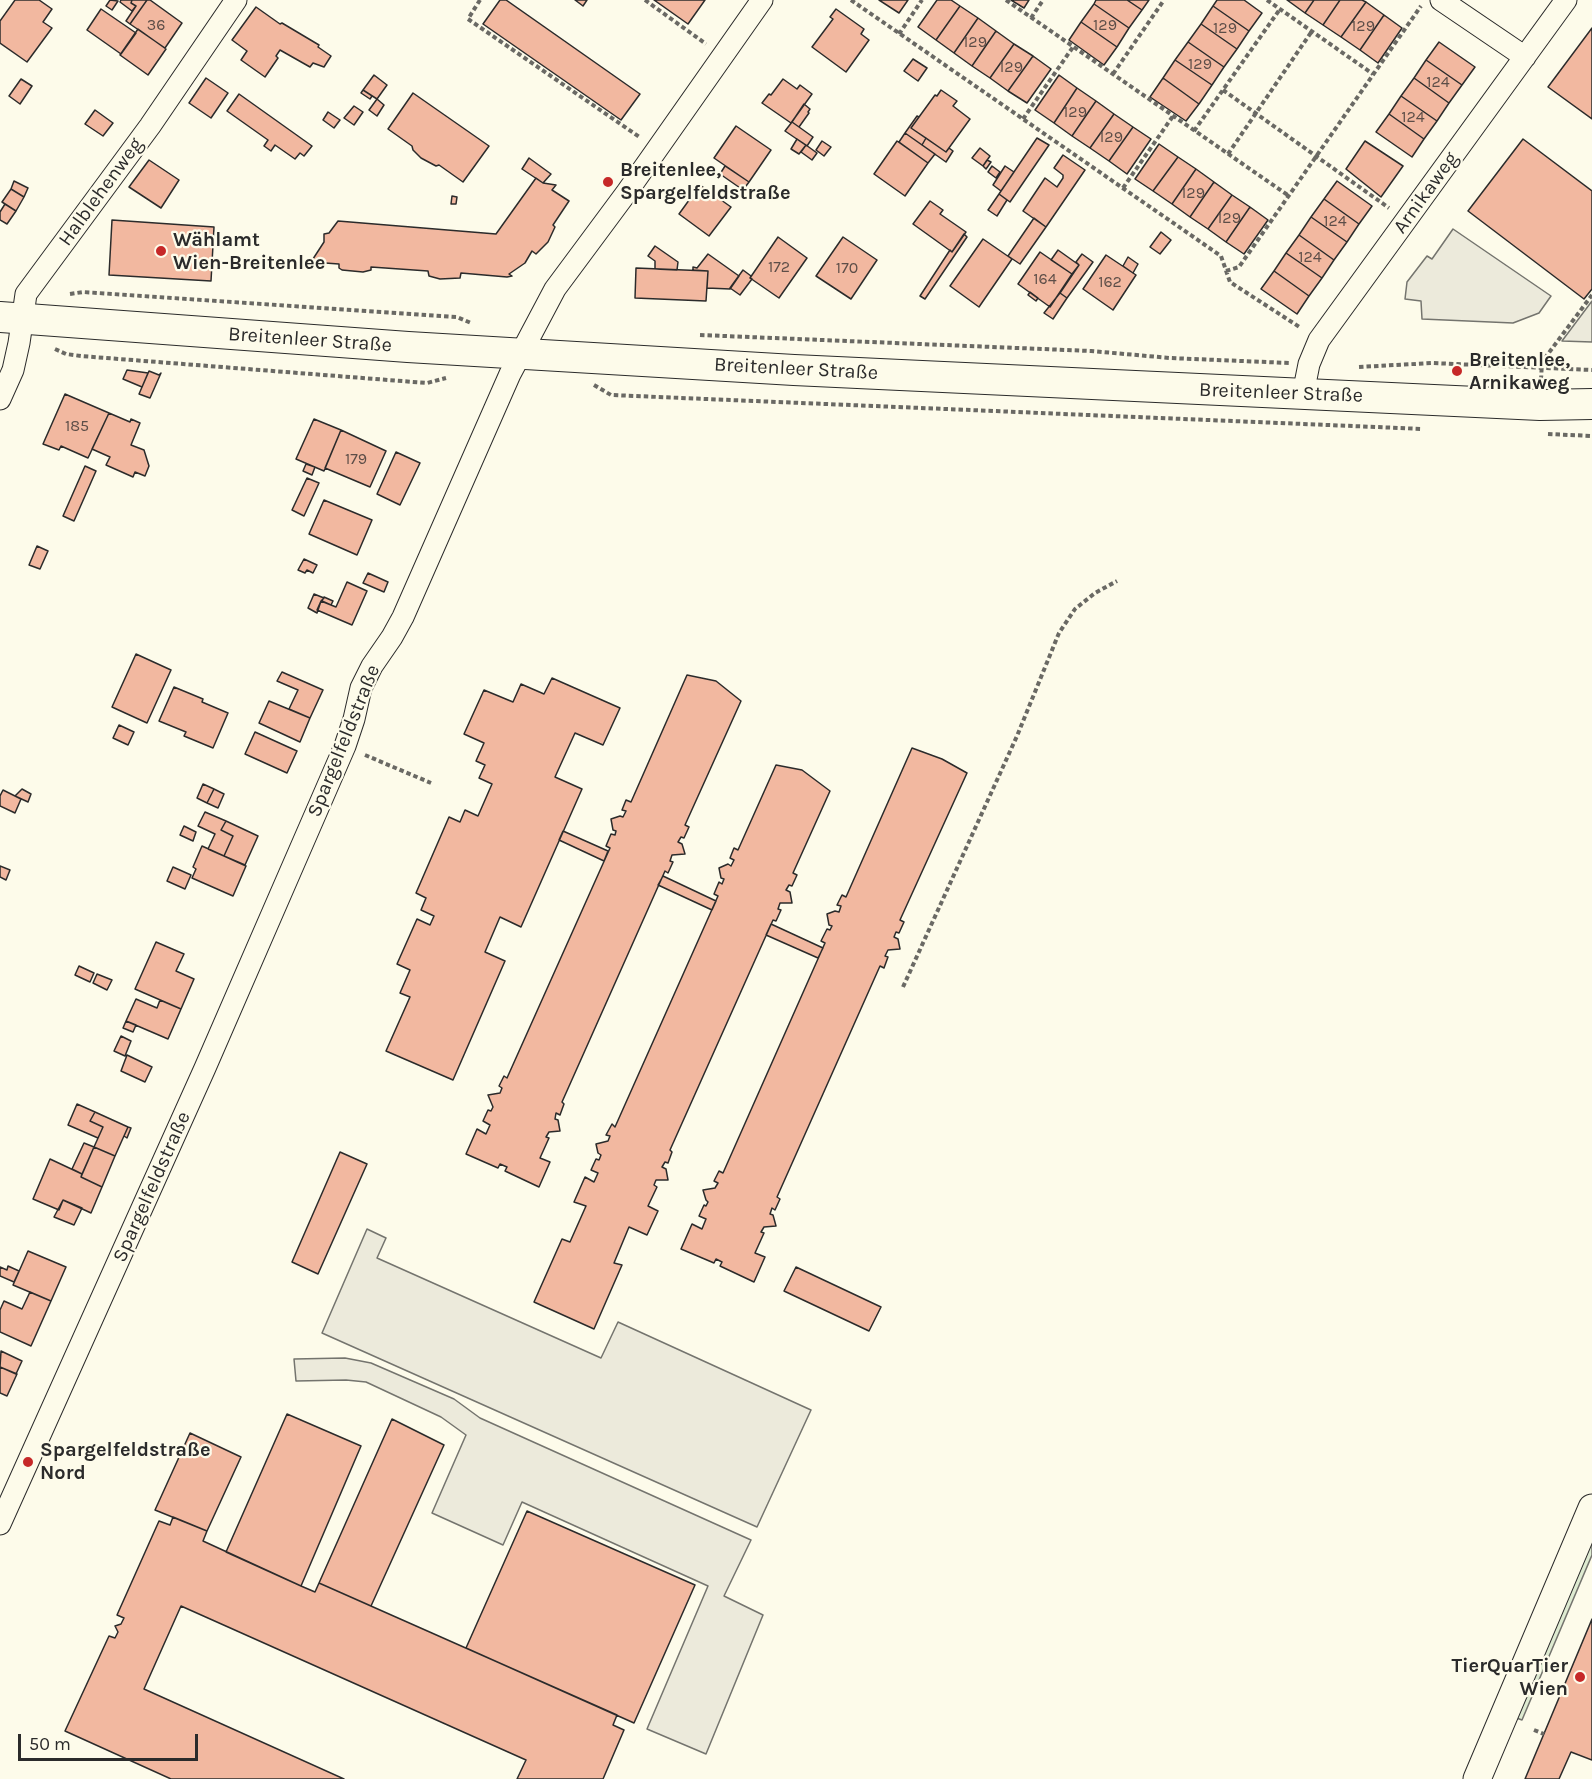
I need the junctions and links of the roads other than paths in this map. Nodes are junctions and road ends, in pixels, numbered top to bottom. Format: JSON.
{"nodes":[{"id":1,"x":237,"y":0,"type":"edge"},
{"id":2,"x":762,"y":0,"type":"edge"},
{"id":3,"x":1566,"y":0,"type":"edge"},
{"id":4,"x":1432,"y":2,"type":"edge"},
{"id":5,"x":1524,"y":57,"type":"junction"},
{"id":6,"x":11,"y":318,"type":"edge"},
{"id":7,"x":519,"y":353,"type":"junction"},
{"id":8,"x":1304,"y":394,"type":"junction"},
{"id":9,"x":0,"y":399,"type":"edge"},
{"id":10,"x":1592,"y":404,"type":"edge"},
{"id":11,"x":1592,"y":1508,"type":"edge"},
{"id":12,"x":0,"y":1524,"type":"edge"},
{"id":13,"x":1477,"y":1779,"type":"edge"}],
"edges":[{"from":1,"to":6,"type":"street","name":"Halblehenweg"},
{"from":2,"to":7,"type":"street","name":"Spargelfeldstraße"},
{"from":3,"to":5,"type":"street","name":"Arnikaweg"},
{"from":4,"to":5,"type":"street"},
{"from":5,"to":8,"type":"street","name":"Arnikaweg"},
{"from":6,"to":7,"type":"main road","name":"Breitenleer Straße"},
{"from":6,"to":9,"type":"street","name":"Halblehenweg"},
{"from":7,"to":8,"type":"main road","name":"Breitenleer Straße"},
{"from":7,"to":12,"type":"street","name":"Spargelfeldstraße"},
{"from":8,"to":10,"type":"main road","name":"Breitenleer Straße"},
{"from":11,"to":13,"type":"street"}]}
